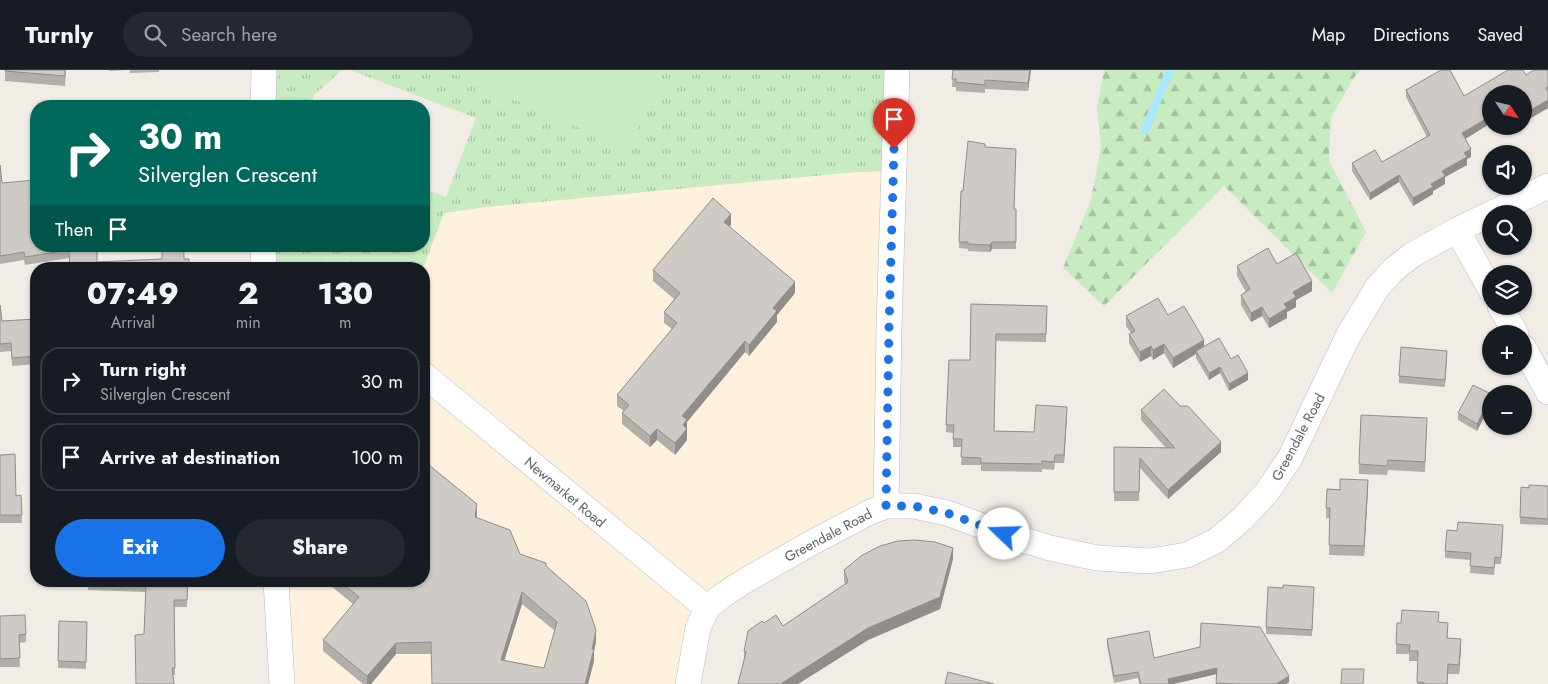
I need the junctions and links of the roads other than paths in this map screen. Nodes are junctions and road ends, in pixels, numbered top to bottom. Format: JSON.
{"nodes":[{"id":1,"x":264,"y":70,"type":"edge"},
{"id":2,"x":897,"y":70,"type":"edge"},
{"id":3,"x":263,"y":100,"type":"edge"},
{"id":4,"x":1548,"y":186,"type":"edge"},
{"id":5,"x":1458,"y":230,"type":"junction"},
{"id":6,"x":1482,"y":274,"type":"edge"},
{"id":7,"x":1532,"y":363,"type":"edge"},
{"id":8,"x":430,"y":380,"type":"edge"},
{"id":9,"x":1548,"y":392,"type":"edge"},
{"id":10,"x":886,"y":506,"type":"junction"},
{"id":11,"x":276,"y":587,"type":"edge"},
{"id":12,"x":707,"y":608,"type":"junction"},
{"id":13,"x":282,"y":684,"type":"edge"},
{"id":14,"x":688,"y":684,"type":"edge"}],
"edges":[{"from":1,"to":3,"type":"street"},
{"from":2,"to":10,"type":"street"},
{"from":4,"to":5,"type":"street","name":"Greendale Road"},
{"from":5,"to":6,"type":"street"},
{"from":5,"to":10,"type":"street","name":"Greendale Road"},
{"from":7,"to":9,"type":"street"},
{"from":8,"to":12,"type":"street","name":"Newmarket Road"},
{"from":10,"to":12,"type":"street","name":"Greendale Road"},
{"from":11,"to":13,"type":"street"},
{"from":12,"to":14,"type":"street"}]}
